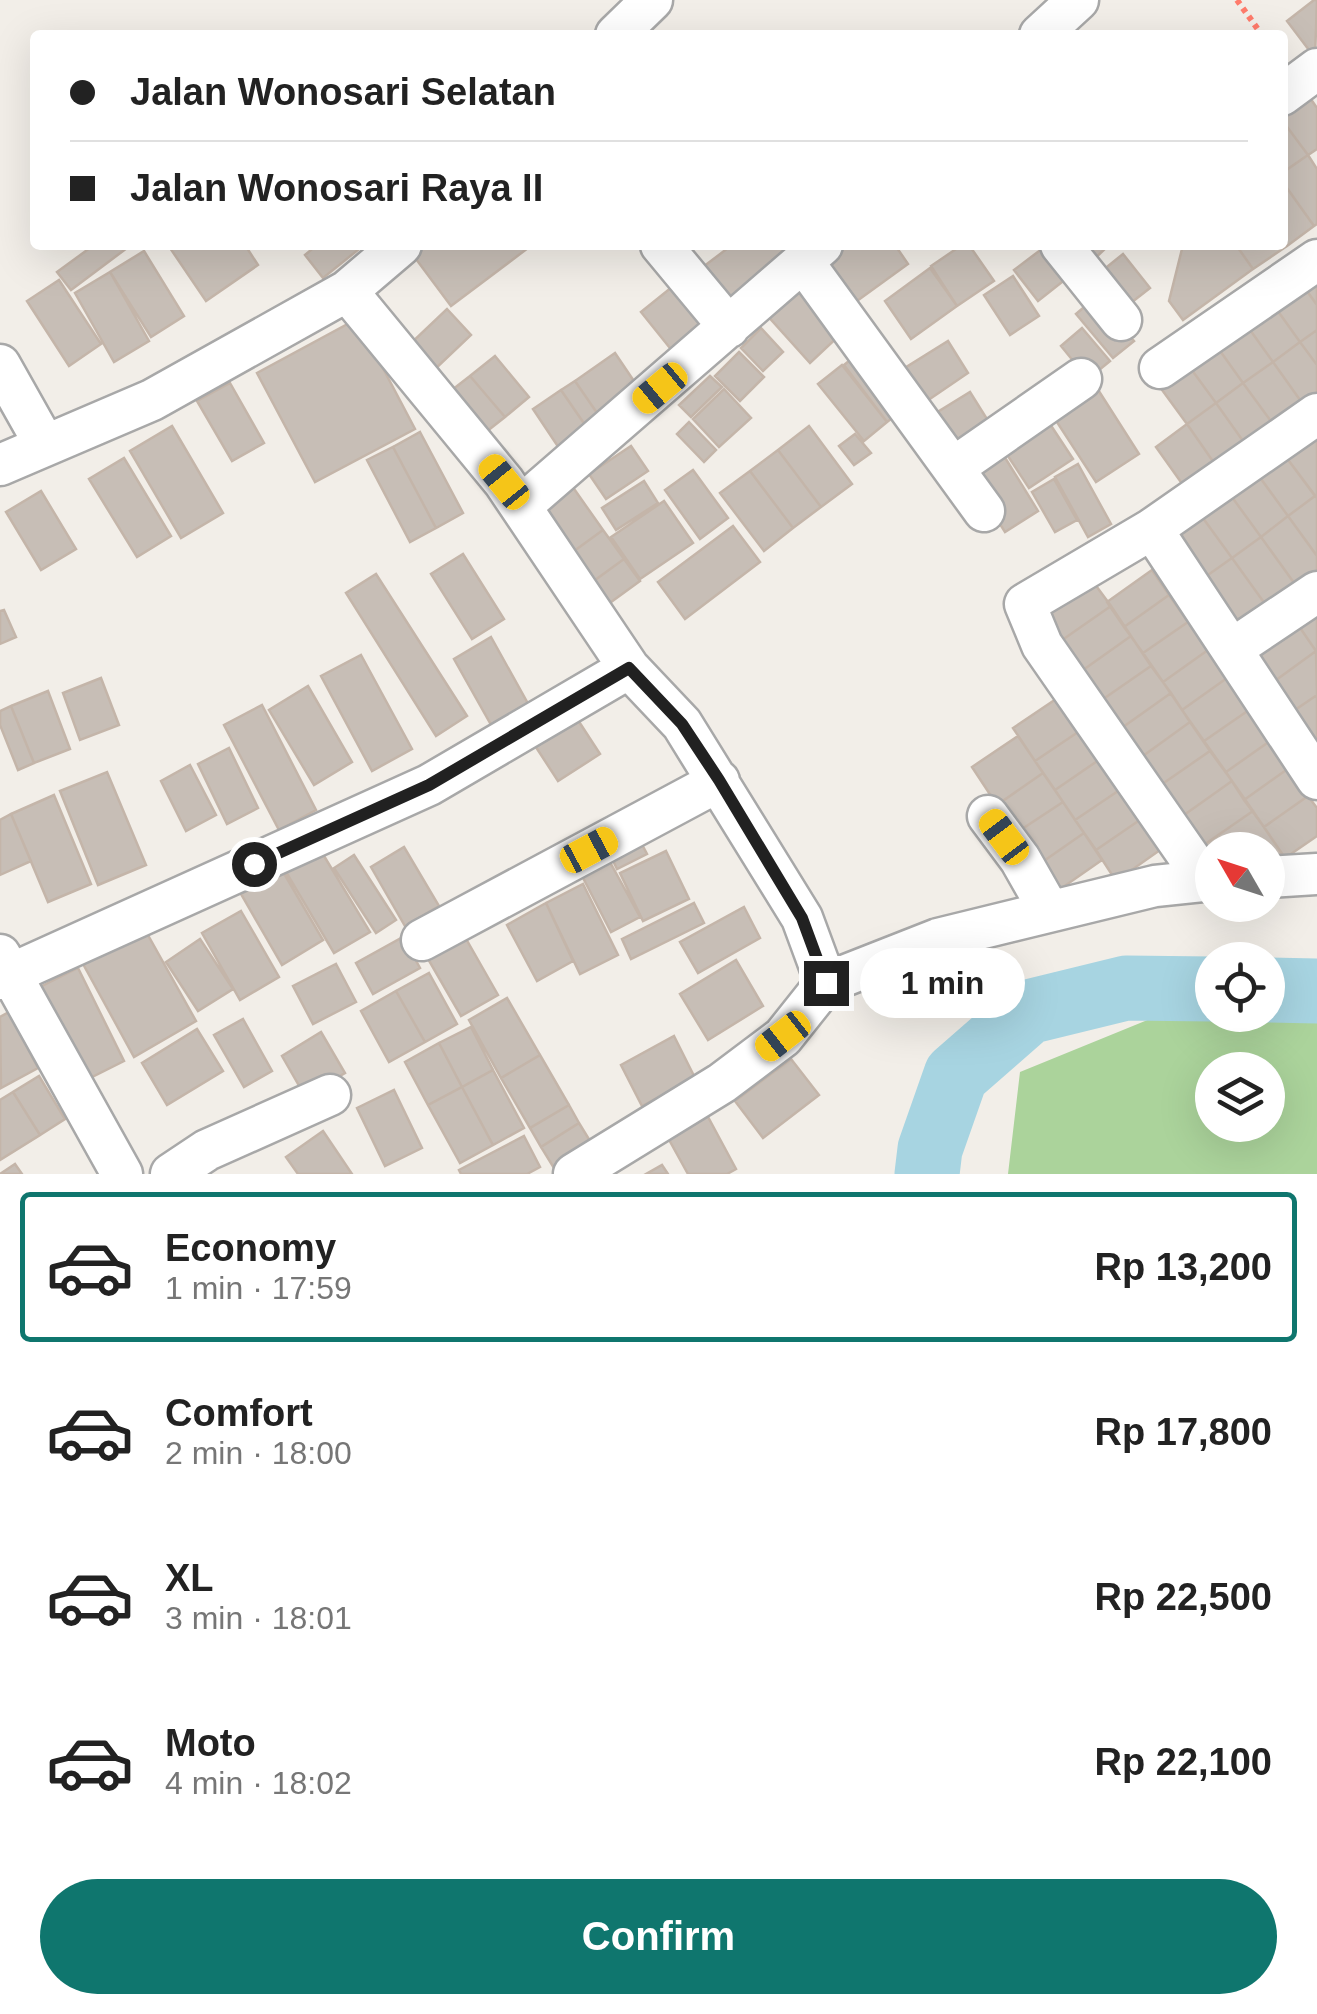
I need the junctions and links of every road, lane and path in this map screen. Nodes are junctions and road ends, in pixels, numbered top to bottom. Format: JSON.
{"nodes":[{"id":1,"x":652,"y":0,"type":"edge"},
{"id":2,"x":1078,"y":0,"type":"edge"},
{"id":3,"x":1236,"y":0,"type":"edge"},
{"id":4,"x":621,"y":30,"type":"edge"},
{"id":5,"x":1045,"y":30,"type":"edge"},
{"id":6,"x":1258,"y":30,"type":"edge"},
{"id":7,"x":395,"y":250,"type":"edge"},
{"id":8,"x":665,"y":250,"type":"edge"},
{"id":9,"x":1065,"y":250,"type":"edge"},
{"id":10,"x":813,"y":254,"type":"edge"},
{"id":11,"x":1317,"y":260,"type":"edge"},
{"id":12,"x":347,"y":291,"type":"junction"},
{"id":13,"x":1120,"y":320,"type":"dead end"},
{"id":14,"x":729,"y":328,"type":"junction"},
{"id":15,"x":0,"y":364,"type":"edge"},
{"id":16,"x":1160,"y":368,"type":"dead end"},
{"id":17,"x":1082,"y":379,"type":"dead end"},
{"id":18,"x":1317,"y":414,"type":"edge"},
{"id":19,"x":45,"y":445,"type":"junction"},
{"id":20,"x":0,"y":464,"type":"edge"},
{"id":21,"x":953,"y":468,"type":"junction"},
{"id":22,"x":521,"y":506,"type":"junction"},
{"id":23,"x":984,"y":511,"type":"dead end"},
{"id":24,"x":1152,"y":529,"type":"junction"},
{"id":25,"x":1317,"y":592,"type":"edge"},
{"id":26,"x":1232,"y":649,"type":"junction"},
{"id":27,"x":629,"y":668,"type":"junction"},
{"id":28,"x":1317,"y":779,"type":"edge"},
{"id":29,"x":719,"y":780,"type":"junction"},
{"id":30,"x":988,"y":816,"type":"dead end"},
{"id":31,"x":1195,"y":860,"type":"edge"},
{"id":32,"x":1317,"y":874,"type":"edge"},
{"id":33,"x":1285,"y":876,"type":"edge"},
{"id":34,"x":1195,"y":882,"type":"edge"},
{"id":35,"x":1049,"y":910,"type":"junction"},
{"id":36,"x":422,"y":940,"type":"dead end"},
{"id":37,"x":3,"y":970,"type":"edge"},
{"id":38,"x":826,"y":983,"type":"junction"},
{"id":39,"x":330,"y":1096,"type":"dead end"},
{"id":40,"x":122,"y":1174,"type":"edge"},
{"id":41,"x":170,"y":1174,"type":"edge"},
{"id":42,"x":574,"y":1174,"type":"edge"}],
"edges":[{"from":1,"to":4,"type":"street"},
{"from":2,"to":5,"type":"street"},
{"from":3,"to":6,"type":"path"},
{"from":7,"to":12,"type":"street"},
{"from":8,"to":14,"type":"street"},
{"from":9,"to":13,"type":"street"},
{"from":10,"to":14,"type":"street"},
{"from":10,"to":21,"type":"street"},
{"from":11,"to":16,"type":"street"},
{"from":12,"to":19,"type":"street"},
{"from":12,"to":22,"type":"street"},
{"from":14,"to":22,"type":"street"},
{"from":15,"to":19,"type":"street"},
{"from":17,"to":21,"type":"street"},
{"from":18,"to":24,"type":"street"},
{"from":19,"to":20,"type":"street"},
{"from":21,"to":23,"type":"street"},
{"from":22,"to":27,"type":"street"},
{"from":24,"to":26,"type":"street"},
{"from":24,"to":31,"type":"street"},
{"from":25,"to":26,"type":"street"},
{"from":26,"to":28,"type":"street"},
{"from":27,"to":29,"type":"street"},
{"from":27,"to":37,"type":"street"},
{"from":29,"to":36,"type":"street"},
{"from":29,"to":38,"type":"street"},
{"from":30,"to":35,"type":"street"},
{"from":32,"to":33,"type":"street"},
{"from":34,"to":35,"type":"street"},
{"from":35,"to":38,"type":"street"},
{"from":37,"to":40,"type":"street"},
{"from":38,"to":42,"type":"street"},
{"from":39,"to":41,"type":"street"}]}
